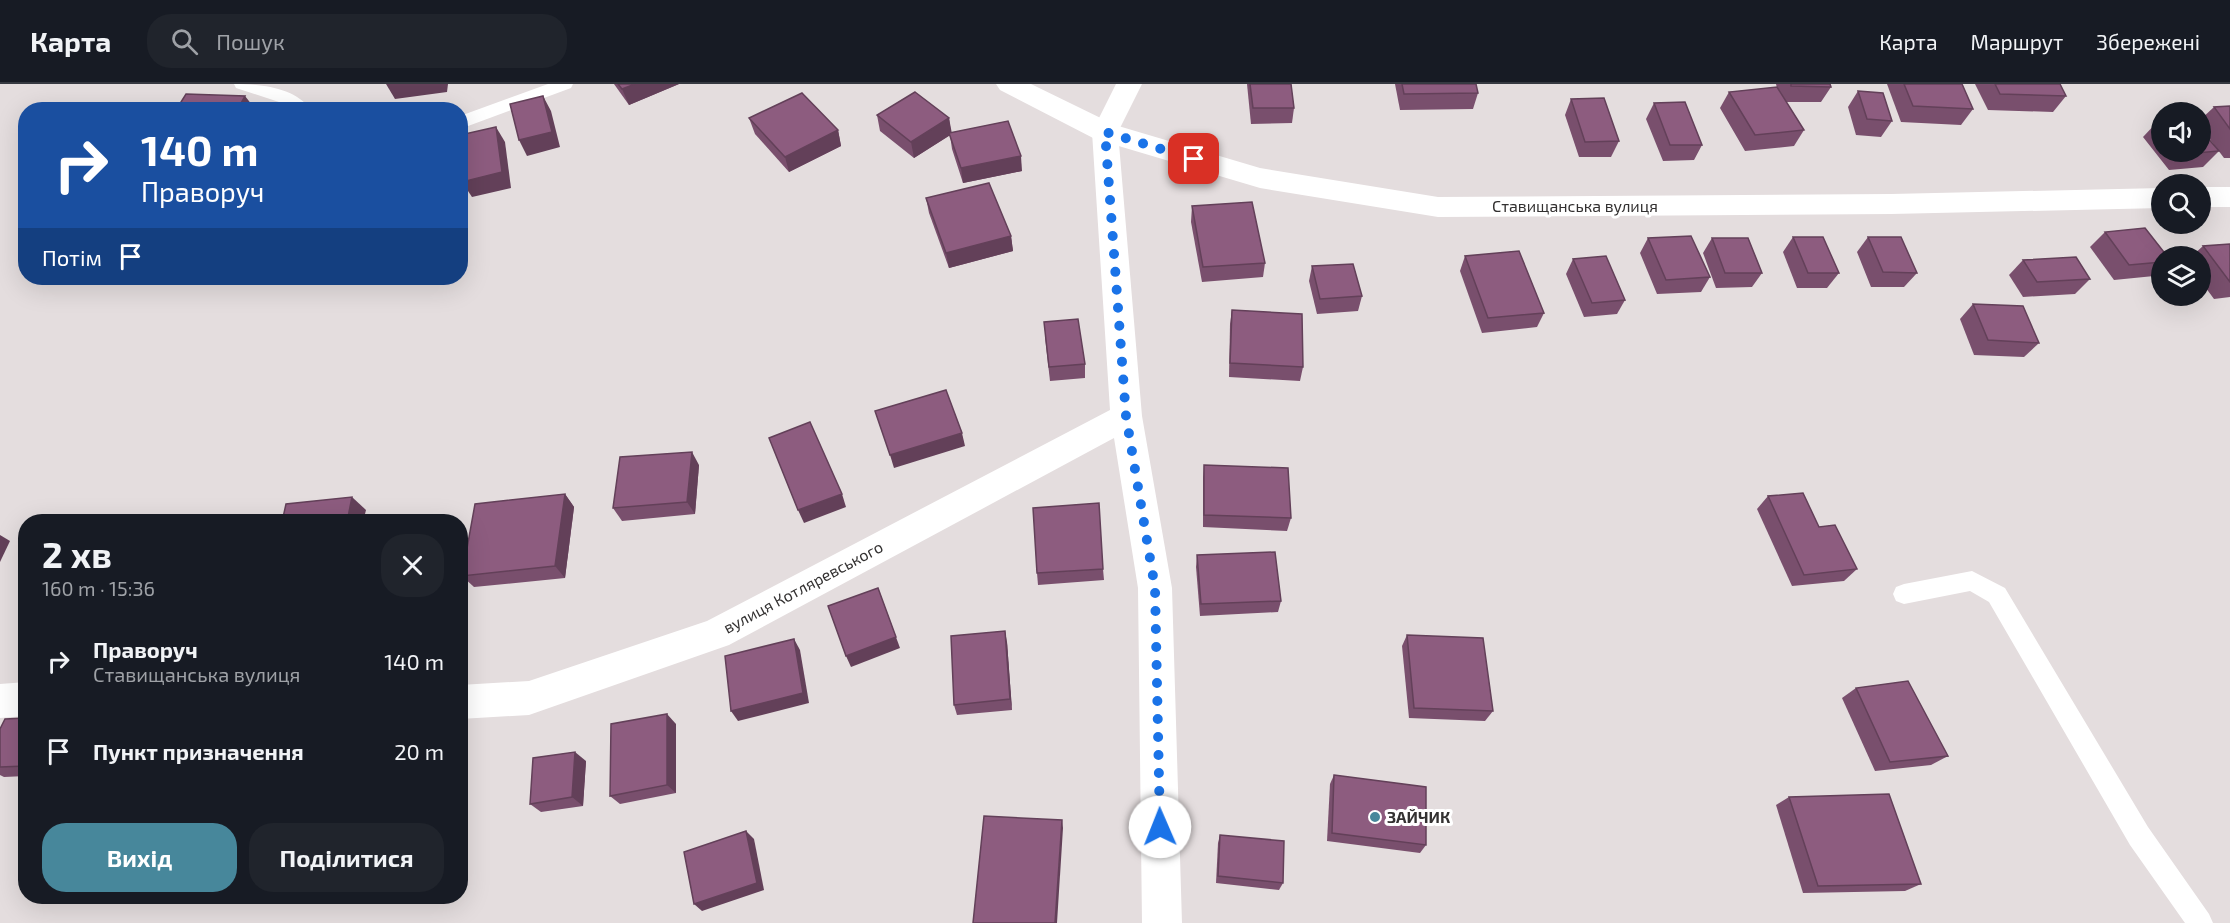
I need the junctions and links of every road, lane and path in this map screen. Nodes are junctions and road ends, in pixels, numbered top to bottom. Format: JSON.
{"nodes":[{"id":1,"x":242,"y":84,"type":"edge"},
{"id":2,"x":565,"y":84,"type":"edge"},
{"id":3,"x":1009,"y":84,"type":"edge"},
{"id":4,"x":1129,"y":84,"type":"edge"},
{"id":5,"x":291,"y":102,"type":"edge"},
{"id":6,"x":468,"y":120,"type":"edge"},
{"id":7,"x":1105,"y":132,"type":"junction"},
{"id":8,"x":2211,"y":197,"type":"edge"},
{"id":9,"x":2230,"y":197,"type":"edge"},
{"id":10,"x":2151,"y":198,"type":"edge"},
{"id":11,"x":1126,"y":416,"type":"junction"},
{"id":12,"x":1904,"y":594,"type":"dead end"},
{"id":13,"x":18,"y":700,"type":"edge"},
{"id":14,"x":0,"y":701,"type":"edge"},
{"id":15,"x":468,"y":702,"type":"edge"},
{"id":16,"x":1162,"y":923,"type":"edge"},
{"id":17,"x":2200,"y":923,"type":"edge"}],
"edges":[{"from":1,"to":5,"type":"lane"},
{"from":2,"to":6,"type":"lane"},
{"from":3,"to":7,"type":"street","name":"Ставищанська вулиця"},
{"from":4,"to":7,"type":"street"},
{"from":7,"to":10,"type":"street","name":"Ставищанська вулиця"},
{"from":7,"to":11,"type":"street"},
{"from":8,"to":9,"type":"street"},
{"from":11,"to":15,"type":"street","name":"вулиця Котляревського"},
{"from":11,"to":16,"type":"street"},
{"from":12,"to":17,"type":"lane"},
{"from":13,"to":14,"type":"street"}]}
